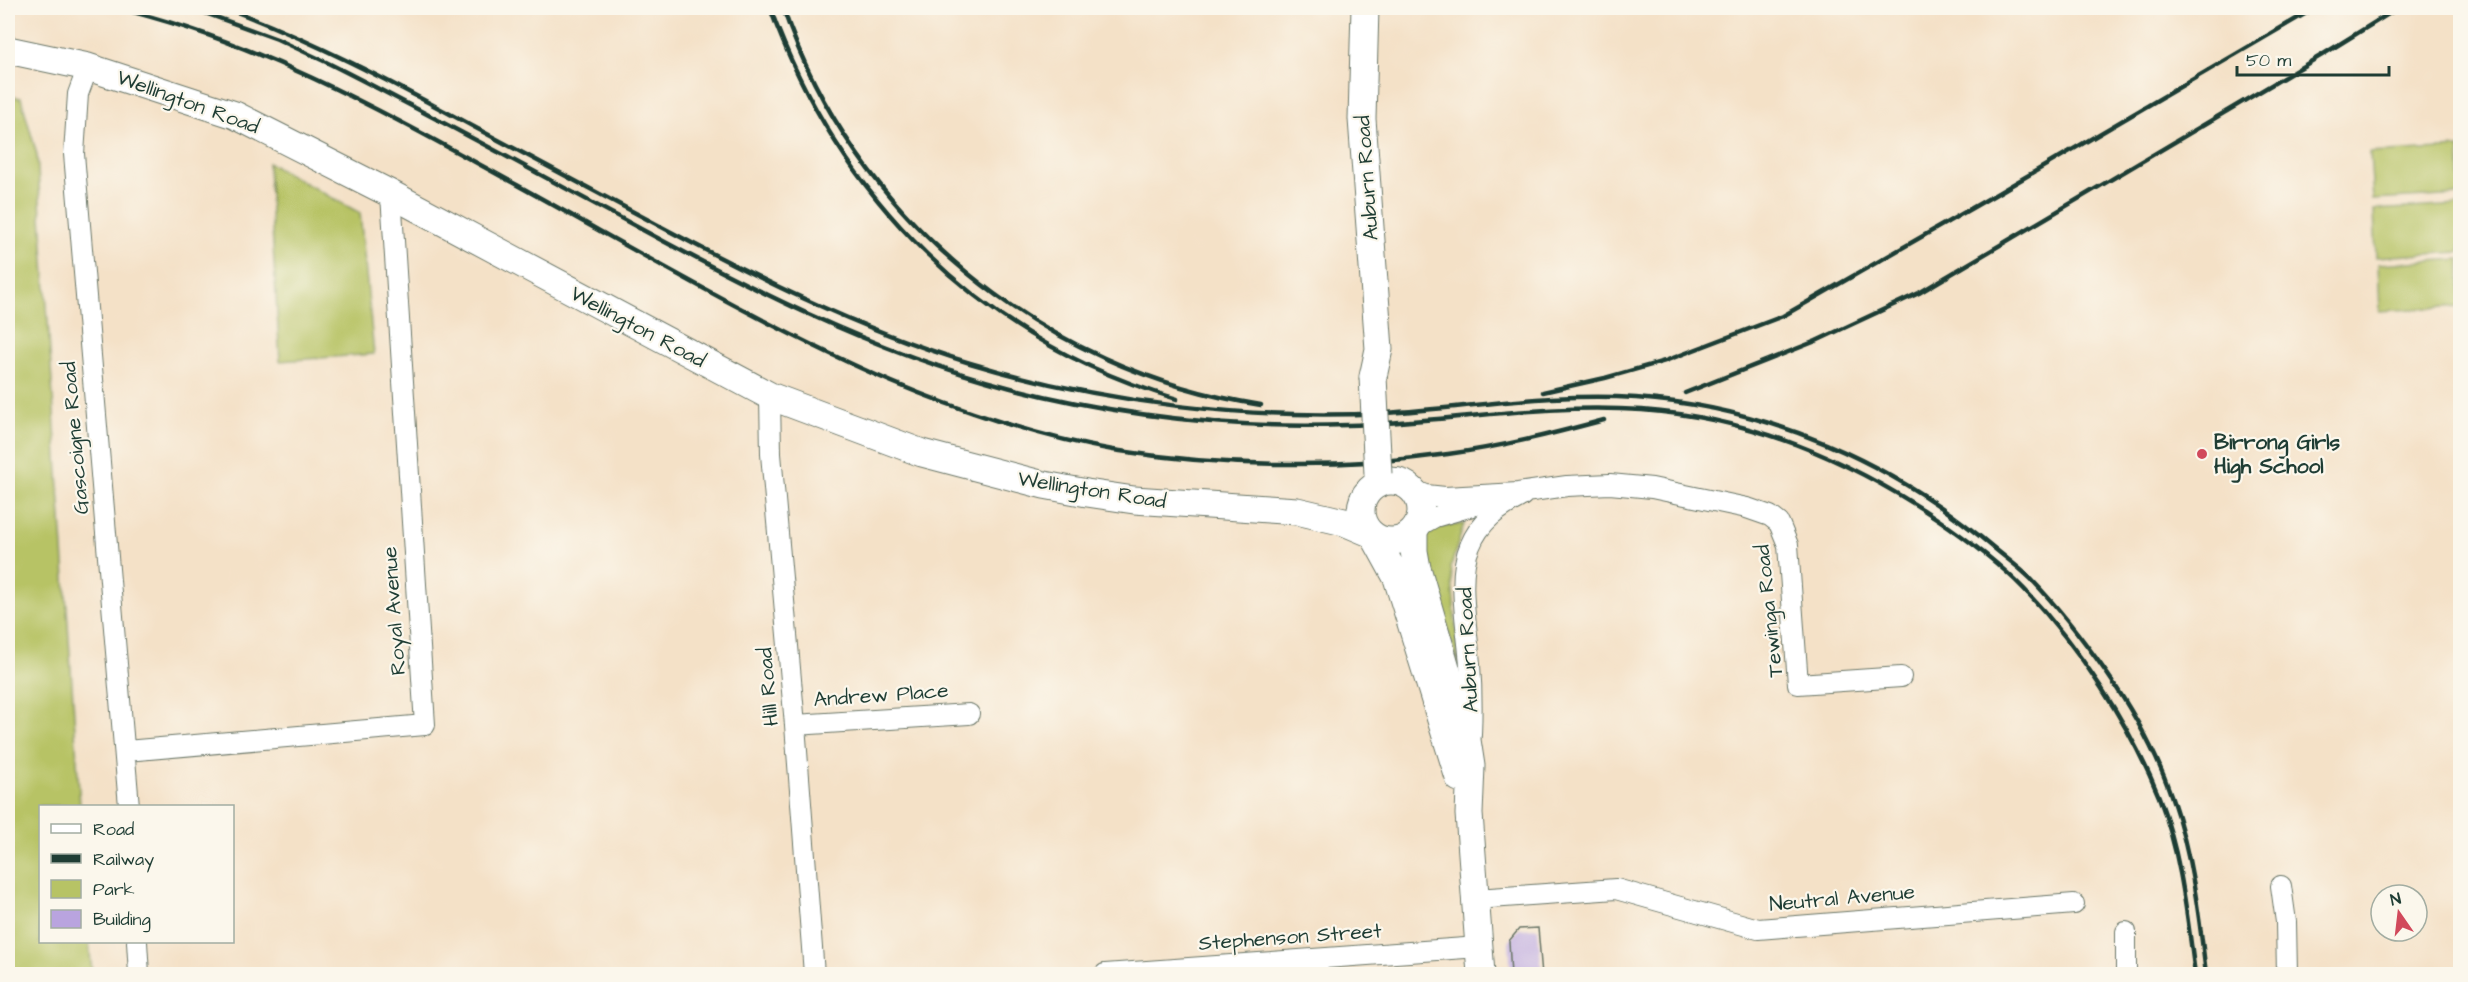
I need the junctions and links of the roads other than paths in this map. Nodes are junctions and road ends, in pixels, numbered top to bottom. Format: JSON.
{"nodes":[{"id":1,"x":1365,"y":8,"type":"edge"},
{"id":2,"x":8,"y":50,"type":"edge"},
{"id":3,"x":88,"y":67,"type":"junction"},
{"id":4,"x":391,"y":194,"type":"junction"},
{"id":5,"x":770,"y":396,"type":"junction"},
{"id":6,"x":1388,"y":484,"type":"junction"},
{"id":7,"x":1524,"y":492,"type":"junction"},
{"id":8,"x":1297,"y":511,"type":"junction"},
{"id":9,"x":1415,"y":529,"type":"junction"},
{"id":10,"x":1372,"y":535,"type":"junction"},
{"id":11,"x":1901,"y":677,"type":"dead end"},
{"id":12,"x":969,"y":714,"type":"dead end"},
{"id":13,"x":795,"y":724,"type":"junction"},
{"id":14,"x":126,"y":751,"type":"junction"},
{"id":15,"x":1471,"y":766,"type":"junction"},
{"id":16,"x":129,"y":805,"type":"edge"},
{"id":17,"x":1469,"y":814,"type":"junction"},
{"id":18,"x":2281,"y":886,"type":"dead end"},
{"id":19,"x":1476,"y":899,"type":"junction"},
{"id":20,"x":2074,"y":904,"type":"dead end"},
{"id":21,"x":2126,"y":932,"type":"dead end"},
{"id":22,"x":137,"y":943,"type":"edge"},
{"id":23,"x":1479,"y":947,"type":"junction"},
{"id":24,"x":139,"y":975,"type":"edge"},
{"id":25,"x":814,"y":975,"type":"edge"},
{"id":26,"x":1105,"y":975,"type":"edge"},
{"id":27,"x":1481,"y":975,"type":"edge"},
{"id":28,"x":2126,"y":975,"type":"edge"},
{"id":29,"x":2287,"y":975,"type":"edge"}],
"edges":[{"from":1,"to":6,"type":"main road","name":"Auburn Road","bridge":true},
{"from":2,"to":3,"type":"main road","name":"Wellington Road"},
{"from":3,"to":4,"type":"main road","name":"Wellington Road"},
{"from":3,"to":14,"type":"street","name":"Gascoigne Road"},
{"from":4,"to":5,"type":"main road","name":"Wellington Road"},
{"from":4,"to":14,"type":"street","name":"Royal Avenue"},
{"from":5,"to":8,"type":"main road","name":"Wellington Road"},
{"from":5,"to":13,"type":"street","name":"Hill Road"},
{"from":6,"to":7,"type":"street","name":"Tewinga Road"},
{"from":6,"to":8,"type":"main road","name":"Wellington Road"},
{"from":6,"to":9,"type":"main road"},
{"from":6,"to":10,"type":"main road"},
{"from":7,"to":9,"type":"street","name":"Tewinga Road"},
{"from":7,"to":11,"type":"street","name":"Tewinga Road"},
{"from":7,"to":15,"type":"street","name":"Auburn Road"},
{"from":8,"to":10,"type":"main road","name":"Wellington Road"},
{"from":9,"to":10,"type":"main road"},
{"from":9,"to":15,"type":"main road","name":"Auburn Road"},
{"from":10,"to":17,"type":"main road","name":"Auburn Road"},
{"from":12,"to":13,"type":"street","name":"Andrew Place"},
{"from":13,"to":25,"type":"street","name":"Hill Road"},
{"from":14,"to":16,"type":"street","name":"Gascoigne Road"},
{"from":15,"to":17,"type":"main road","name":"Auburn Road"},
{"from":17,"to":19,"type":"main road","name":"Auburn Road"},
{"from":18,"to":29,"type":"street"},
{"from":19,"to":20,"type":"street","name":"Neutral Avenue"},
{"from":19,"to":23,"type":"main road","name":"Auburn Road"},
{"from":21,"to":28,"type":"street"},
{"from":22,"to":24,"type":"street"},
{"from":23,"to":26,"type":"street","name":"Stephenson Street"},
{"from":23,"to":27,"type":"main road","name":"Auburn Road"}]}
